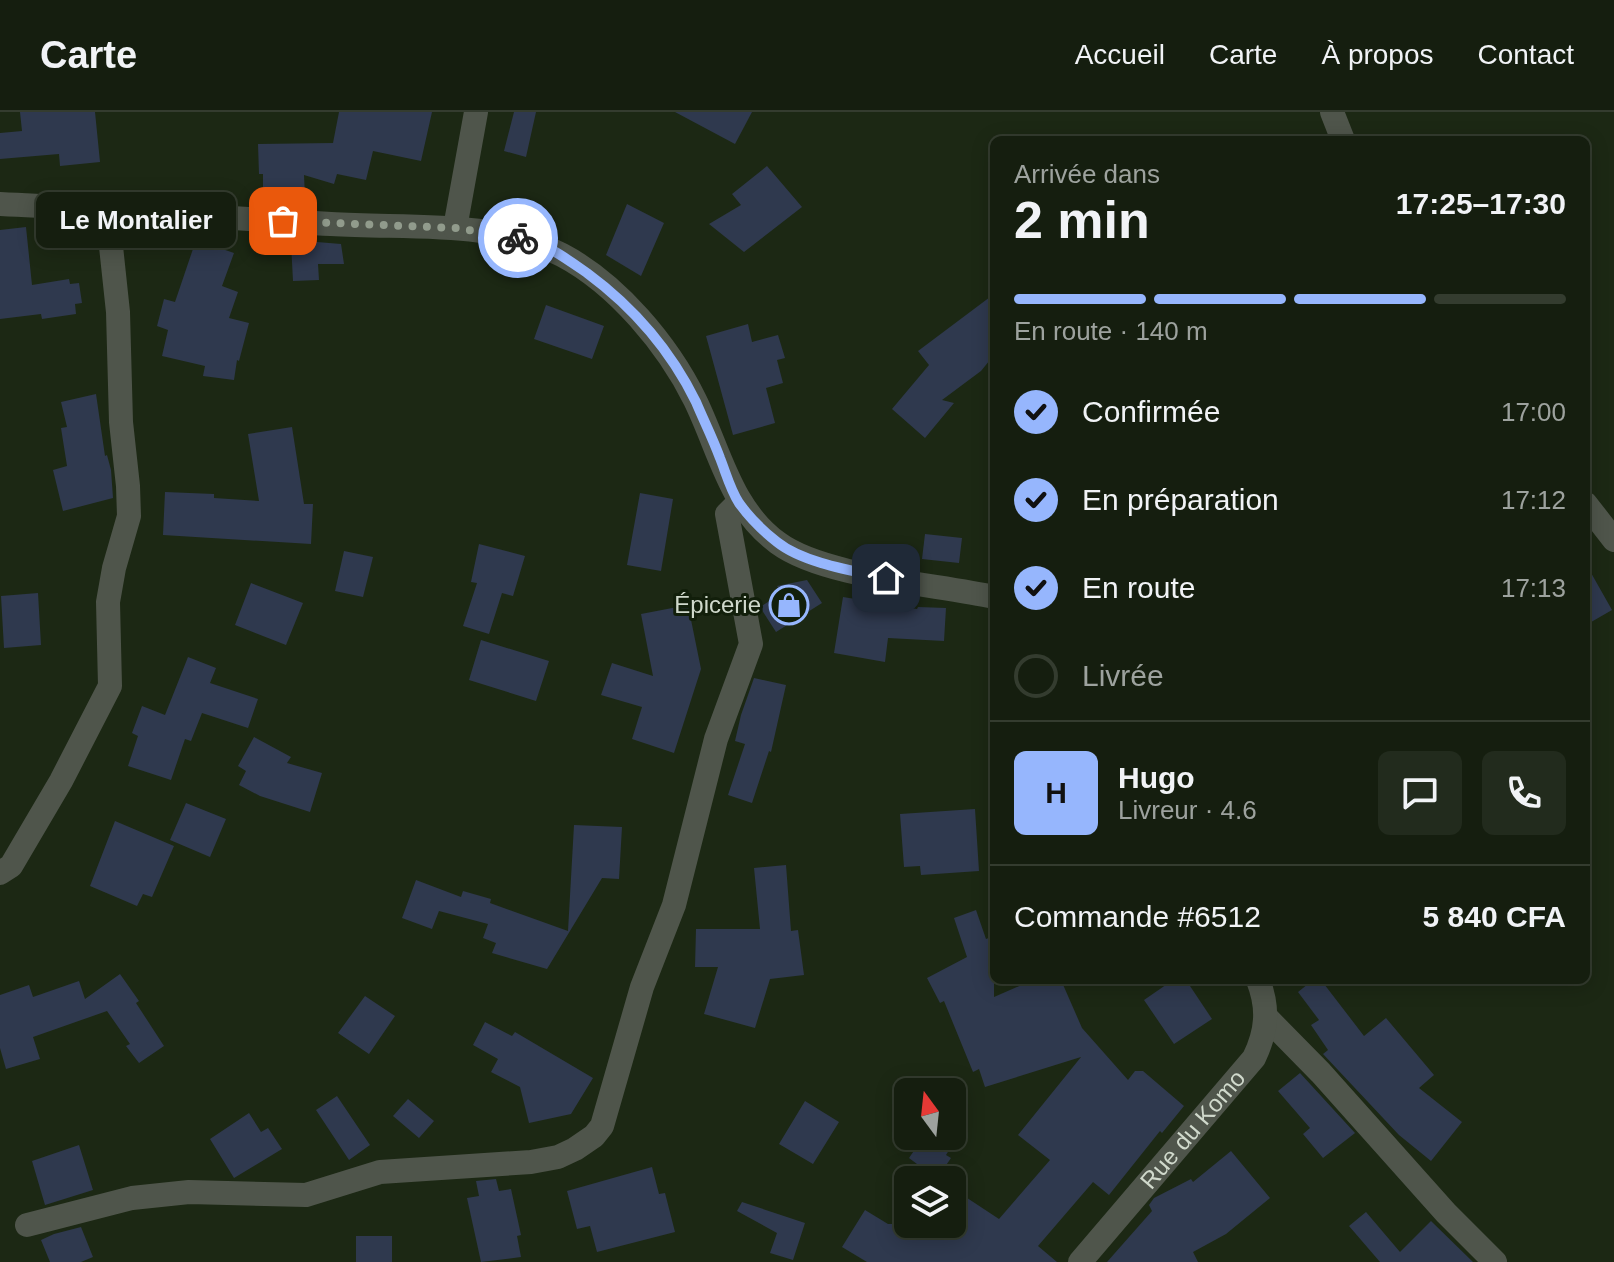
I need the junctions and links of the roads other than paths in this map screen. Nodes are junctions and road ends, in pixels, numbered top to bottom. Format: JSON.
{"nodes":[{"id":1,"x":476,"y":112,"type":"edge"},
{"id":2,"x":1332,"y":112,"type":"edge"},
{"id":3,"x":1341,"y":136,"type":"edge"},
{"id":4,"x":0,"y":204,"type":"edge"},
{"id":5,"x":107,"y":209,"type":"junction"},
{"id":6,"x":455,"y":228,"type":"junction"},
{"id":7,"x":739,"y":502,"type":"junction"},
{"id":8,"x":1590,"y":509,"type":"edge"},
{"id":9,"x":1614,"y":540,"type":"edge"},
{"id":10,"x":990,"y":596,"type":"edge"},
{"id":11,"x":0,"y":873,"type":"edge"},
{"id":12,"x":1259,"y":984,"type":"edge"},
{"id":13,"x":1267,"y":1018,"type":"junction"},
{"id":14,"x":27,"y":1225,"type":"dead end"},
{"id":15,"x":1080,"y":1262,"type":"edge"},
{"id":16,"x":1495,"y":1262,"type":"edge"}],
"edges":[{"from":1,"to":6,"type":"street"},
{"from":2,"to":3,"type":"street"},
{"from":4,"to":5,"type":"street"},
{"from":5,"to":6,"type":"street"},
{"from":5,"to":11,"type":"street"},
{"from":6,"to":7,"type":"street"},
{"from":7,"to":10,"type":"street"},
{"from":7,"to":14,"type":"street"},
{"from":8,"to":9,"type":"street"},
{"from":12,"to":13,"type":"street"},
{"from":13,"to":15,"type":"street","name":"Rue du Komo"},
{"from":13,"to":16,"type":"street"}]}
